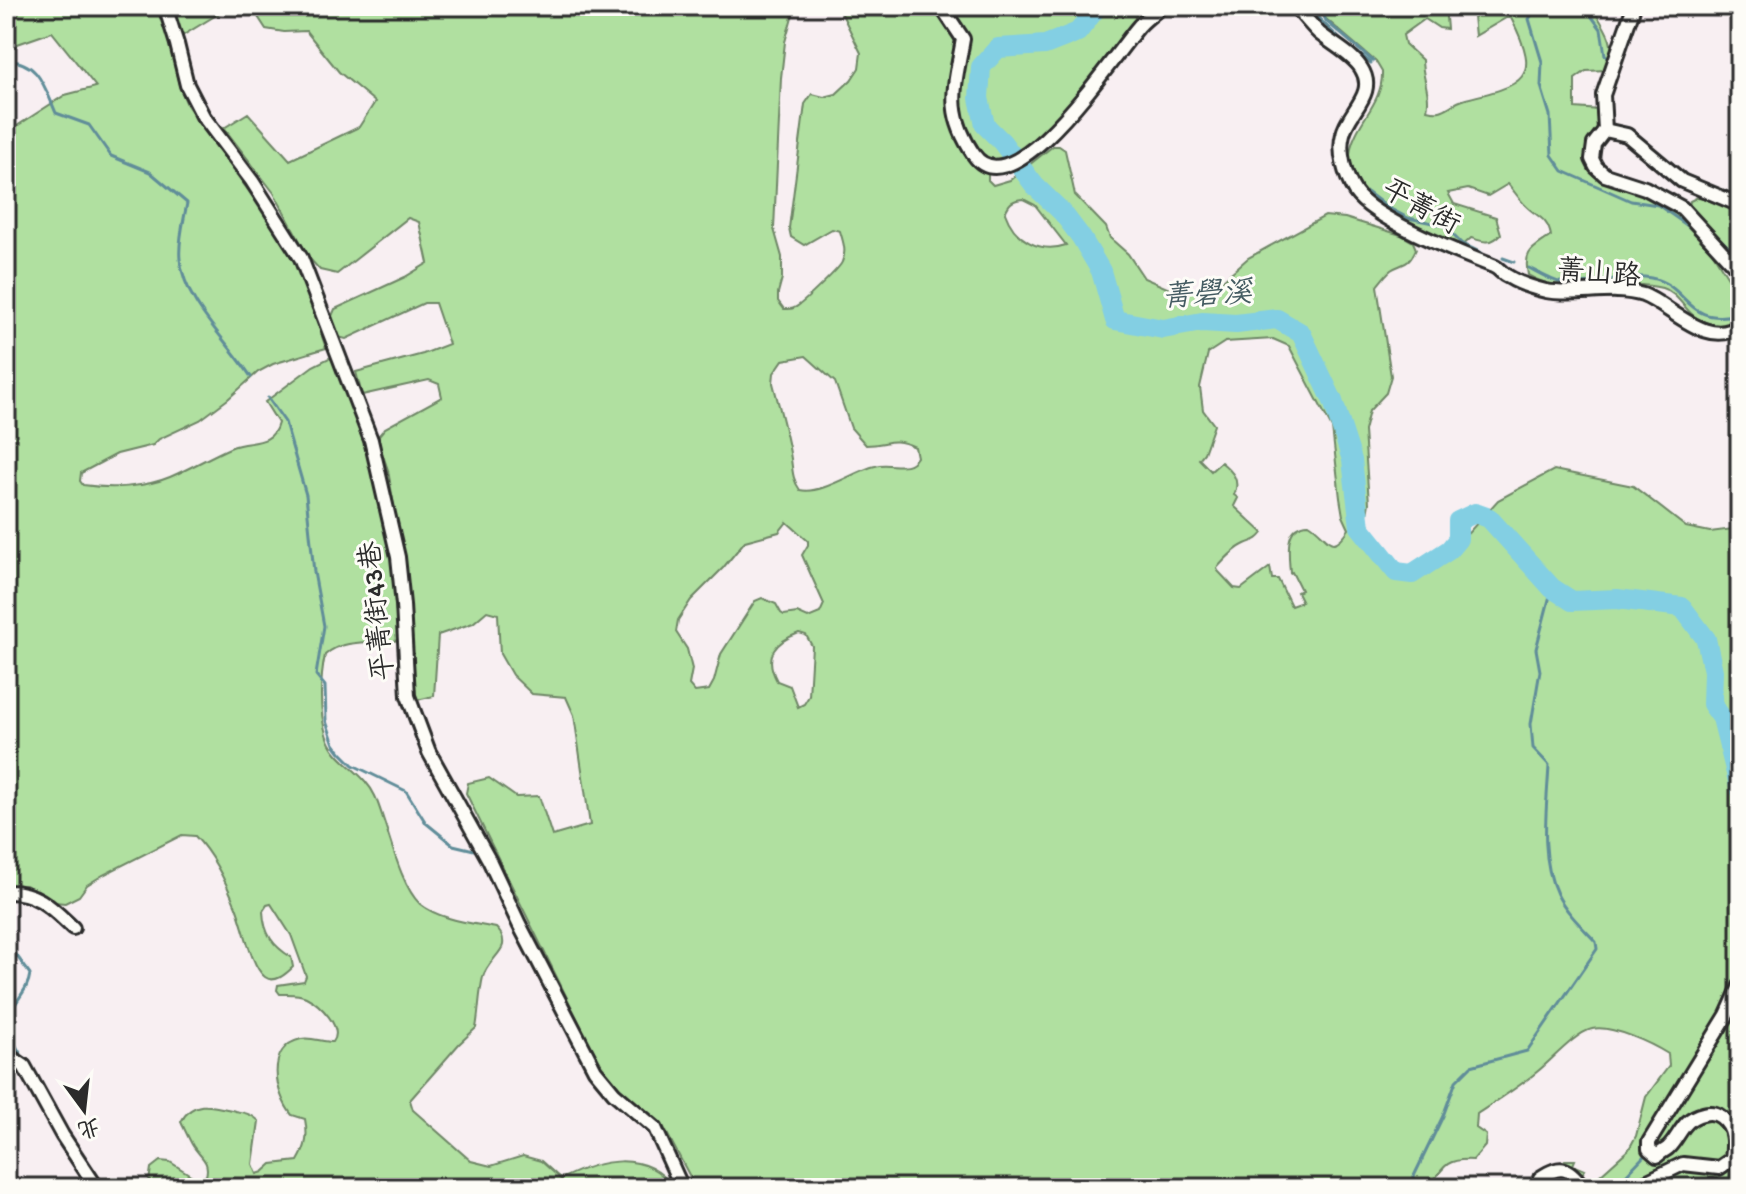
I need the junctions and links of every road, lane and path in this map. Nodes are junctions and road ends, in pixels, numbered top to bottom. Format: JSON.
{"nodes":[{"id":1,"x":165,"y":6,"type":"edge"},
{"id":2,"x":941,"y":6,"type":"edge"},
{"id":3,"x":1162,"y":6,"type":"edge"},
{"id":4,"x":1295,"y":6,"type":"edge"},
{"id":5,"x":1634,"y":6,"type":"edge"},
{"id":6,"x":1605,"y":130,"type":"junction"},
{"id":7,"x":1740,"y":205,"type":"edge"},
{"id":8,"x":1497,"y":267,"type":"joint"},
{"id":9,"x":1740,"y":282,"type":"edge"},
{"id":10,"x":1740,"y":325,"type":"edge"},
{"id":11,"x":6,"y":892,"type":"edge"},
{"id":12,"x":73,"y":928,"type":"dead end"},
{"id":13,"x":1740,"y":986,"type":"edge"},
{"id":14,"x":6,"y":1054,"type":"edge"},
{"id":15,"x":1540,"y":1178,"type":"dead end"},
{"id":16,"x":97,"y":1188,"type":"edge"},
{"id":17,"x":682,"y":1188,"type":"edge"},
{"id":18,"x":1584,"y":1188,"type":"edge"},
{"id":19,"x":1633,"y":1188,"type":"edge"}],
"edges":[{"from":1,"to":17,"type":"street","name":"平菁街43巷"},
{"from":2,"to":3,"type":"street"},
{"from":4,"to":8,"type":"street","name":"平菁街"},
{"from":5,"to":6,"type":"street"},
{"from":6,"to":7,"type":"street"},
{"from":6,"to":9,"type":"street"},
{"from":8,"to":10,"type":"street","name":"菁山路"},
{"from":11,"to":12,"type":"street"},
{"from":13,"to":19,"type":"street"},
{"from":14,"to":16,"type":"street"},
{"from":15,"to":18,"type":"street"}]}
